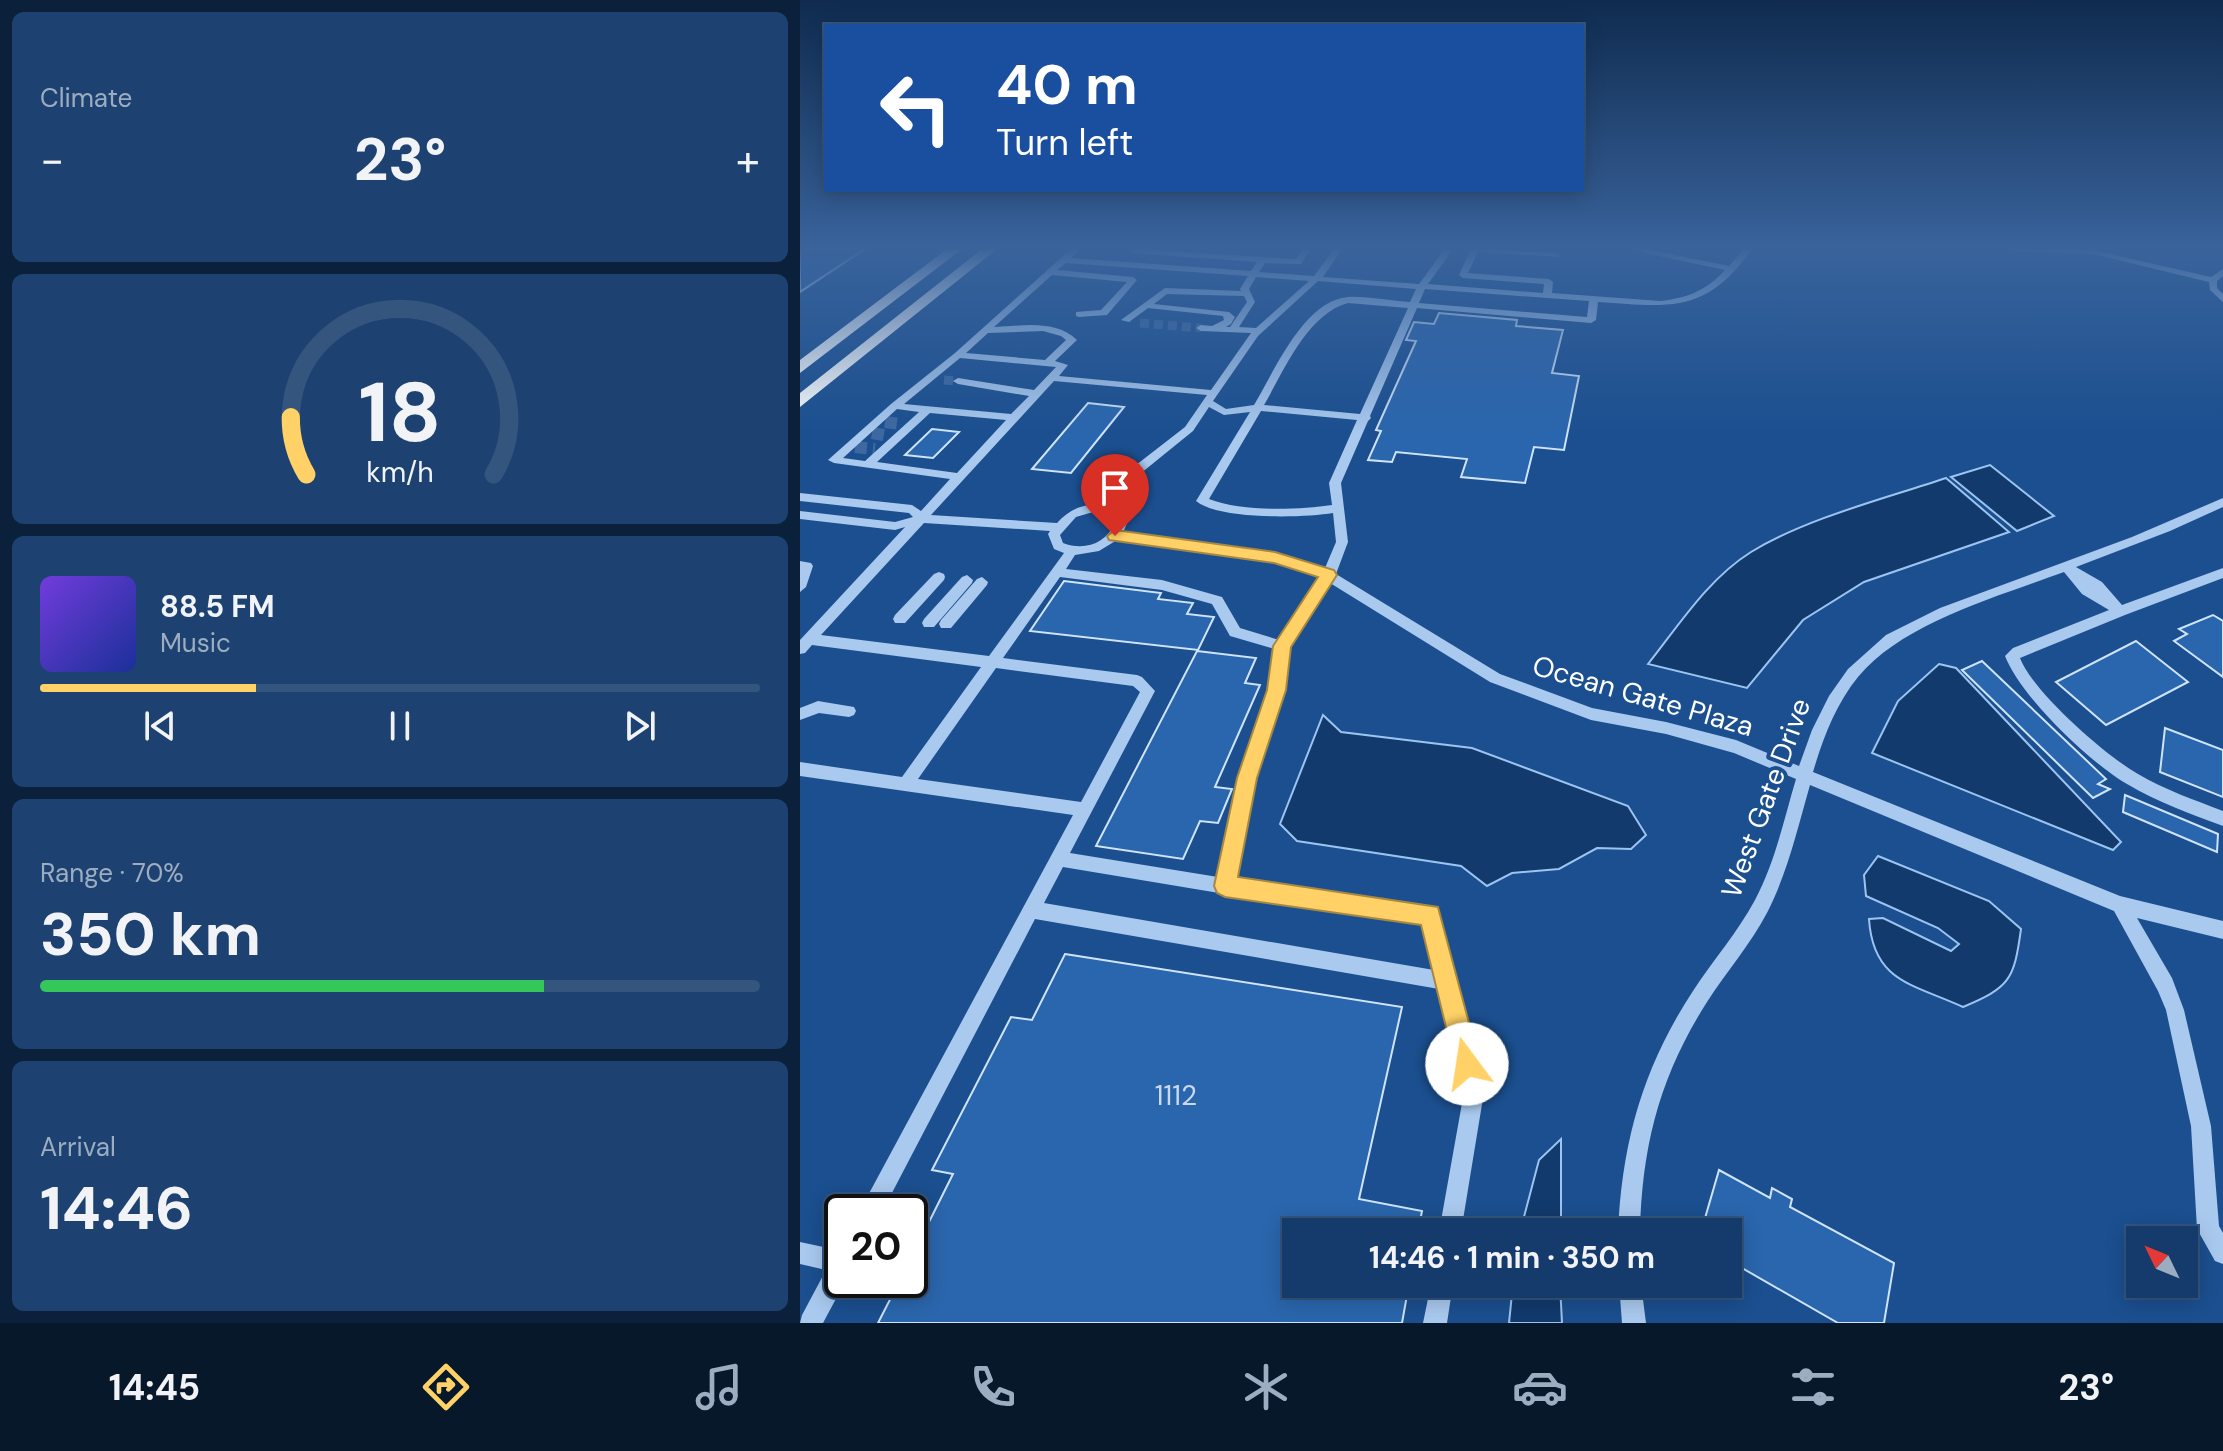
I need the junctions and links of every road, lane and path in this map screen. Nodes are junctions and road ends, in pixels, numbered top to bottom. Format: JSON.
{"nodes":[{"id":1,"x":875,"y":311,"type":"edge"},
{"id":2,"x":913,"y":311,"type":"edge"},
{"id":3,"x":914,"y":311,"type":"edge"},
{"id":4,"x":1009,"y":311,"type":"edge"},
{"id":5,"x":1106,"y":311,"type":"edge"},
{"id":6,"x":1130,"y":311,"type":"edge"},
{"id":7,"x":1134,"y":311,"type":"edge"},
{"id":8,"x":1205,"y":311,"type":"tunnel mouth"},
{"id":9,"x":1245,"y":311,"type":"edge"},
{"id":10,"x":1281,"y":311,"type":"edge"},
{"id":11,"x":1324,"y":311,"type":"edge"},
{"id":12,"x":1412,"y":311,"type":"edge"},
{"id":13,"x":1482,"y":311,"type":"edge"},
{"id":14,"x":1592,"y":311,"type":"edge"},
{"id":15,"x":911,"y":313,"type":"junction"},
{"id":16,"x":1079,"y":314,"type":"dead end"},
{"id":17,"x":1126,"y":320,"type":"junction"},
{"id":18,"x":1140,"y":323,"type":"tunnel mouth"},
{"id":19,"x":1234,"y":327,"type":"junction"},
{"id":20,"x":1201,"y":328,"type":"tunnel mouth"},
{"id":21,"x":1213,"y":329,"type":"junction"},
{"id":22,"x":989,"y":330,"type":"junction"},
{"id":23,"x":1258,"y":331,"type":"junction"},
{"id":24,"x":958,"y":355,"type":"junction"},
{"id":25,"x":1048,"y":363,"type":"junction"},
{"id":26,"x":800,"y":368,"type":"edge"},
{"id":27,"x":1053,"y":378,"type":"junction"},
{"id":28,"x":945,"y":380,"type":"junction"},
{"id":29,"x":1038,"y":394,"type":"junction"},
{"id":30,"x":1212,"y":398,"type":"junction"},
{"id":31,"x":800,"y":402,"type":"edge"},
{"id":32,"x":895,"y":406,"type":"junction"},
{"id":33,"x":1259,"y":408,"type":"junction"},
{"id":34,"x":928,"y":409,"type":"junction"},
{"id":35,"x":1015,"y":418,"type":"junction"},
{"id":36,"x":1366,"y":418,"type":"junction"},
{"id":37,"x":867,"y":465,"type":"junction"},
{"id":38,"x":960,"y":477,"type":"junction"},
{"id":39,"x":800,"y":497,"type":"edge"},
{"id":40,"x":2223,"y":502,"type":"edge"},
{"id":41,"x":1103,"y":508,"type":"junction"},
{"id":42,"x":1338,"y":508,"type":"junction"},
{"id":43,"x":800,"y":515,"type":"edge"},
{"id":44,"x":922,"y":519,"type":"junction"},
{"id":45,"x":1057,"y":527,"type":"junction"},
{"id":46,"x":1115,"y":536,"type":"junction"},
{"id":47,"x":1071,"y":552,"type":"junction"},
{"id":48,"x":800,"y":565,"type":"edge"},
{"id":49,"x":2069,"y":569,"type":"junction"},
{"id":50,"x":1056,"y":572,"type":"junction"},
{"id":51,"x":2223,"y":573,"type":"edge"},
{"id":52,"x":1329,"y":575,"type":"junction"},
{"id":53,"x":939,"y":577,"type":"dead end"},
{"id":54,"x":967,"y":580,"type":"dead end"},
{"id":55,"x":982,"y":582,"type":"dead end"},
{"id":56,"x":800,"y":587,"type":"edge"},
{"id":57,"x":2115,"y":607,"type":"junction"},
{"id":58,"x":900,"y":619,"type":"dead end"},
{"id":59,"x":929,"y":623,"type":"dead end"},
{"id":60,"x":946,"y":624,"type":"dead end"},
{"id":61,"x":805,"y":644,"type":"edge"},
{"id":62,"x":1282,"y":646,"type":"junction"},
{"id":63,"x":991,"y":663,"type":"junction"},
{"id":64,"x":849,"y":711,"type":"dead end"},
{"id":65,"x":800,"y":714,"type":"edge"},
{"id":66,"x":800,"y":769,"type":"edge"},
{"id":67,"x":1804,"y":773,"type":"junction"},
{"id":68,"x":905,"y":785,"type":"junction"},
{"id":69,"x":1086,"y":810,"type":"junction"},
{"id":70,"x":2223,"y":819,"type":"edge"},
{"id":71,"x":1060,"y":859,"type":"junction"},
{"id":72,"x":1225,"y":886,"type":"junction"},
{"id":73,"x":2120,"y":905,"type":"junction"},
{"id":74,"x":1032,"y":910,"type":"junction"},
{"id":75,"x":2223,"y":930,"type":"edge"},
{"id":76,"x":1447,"y":981,"type":"junction"},
{"id":77,"x":880,"y":1194,"type":"edge"},
{"id":78,"x":1452,"y":1218,"type":"edge"},
{"id":79,"x":1630,"y":1218,"type":"edge"},
{"id":80,"x":800,"y":1253,"type":"edge"},
{"id":81,"x":2223,"y":1253,"type":"edge"},
{"id":82,"x":824,"y":1259,"type":"edge"},
{"id":83,"x":824,"y":1297,"type":"edge"},
{"id":84,"x":1439,"y":1298,"type":"edge"},
{"id":85,"x":1631,"y":1298,"type":"edge"},
{"id":86,"x":810,"y":1323,"type":"edge"},
{"id":87,"x":1435,"y":1323,"type":"edge"},
{"id":88,"x":1634,"y":1323,"type":"edge"}],
"edges":[{"from":1,"to":26,"type":"highway"},
{"from":2,"to":15,"type":"highway"},
{"from":3,"to":15,"type":"highway"},
{"from":4,"to":22,"type":"street"},
{"from":5,"to":16,"type":"street"},
{"from":6,"to":17,"type":"street"},
{"from":7,"to":17,"type":"street"},
{"from":8,"to":21,"type":"street"},
{"from":9,"to":19,"type":"street"},
{"from":10,"to":23,"type":"street"},
{"from":11,"to":33,"type":"street"},
{"from":12,"to":36,"type":"street"},
{"from":13,"to":14,"type":"street"},
{"from":15,"to":31,"type":"highway"},
{"from":17,"to":18,"type":"street"},
{"from":19,"to":21,"type":"street"},
{"from":19,"to":23,"type":"street"},
{"from":20,"to":21,"type":"street"},
{"from":22,"to":24,"type":"street"},
{"from":22,"to":25,"type":"street"},
{"from":23,"to":30,"type":"street"},
{"from":24,"to":25,"type":"street"},
{"from":24,"to":28,"type":"street"},
{"from":25,"to":27,"type":"street"},
{"from":27,"to":29,"type":"street"},
{"from":27,"to":30,"type":"street"},
{"from":28,"to":29,"type":"street"},
{"from":28,"to":32,"type":"street"},
{"from":29,"to":35,"type":"street"},
{"from":30,"to":33,"type":"street"},
{"from":30,"to":41,"type":"street"},
{"from":32,"to":34,"type":"street"},
{"from":32,"to":37,"type":"street"},
{"from":33,"to":36,"type":"street"},
{"from":33,"to":42,"type":"street"},
{"from":34,"to":35,"type":"street"},
{"from":34,"to":37,"type":"street"},
{"from":35,"to":38,"type":"street"},
{"from":36,"to":42,"type":"street"},
{"from":37,"to":38,"type":"street"},
{"from":38,"to":44,"type":"street"},
{"from":39,"to":44,"type":"street"},
{"from":40,"to":49,"type":"street","name":"West Gate Drive"},
{"from":41,"to":45,"type":"street"},
{"from":41,"to":46,"type":"street"},
{"from":42,"to":52,"type":"street"},
{"from":43,"to":44,"type":"street"},
{"from":44,"to":45,"type":"street"},
{"from":44,"to":61,"type":"street"},
{"from":45,"to":47,"type":"street"},
{"from":46,"to":47,"type":"street"},
{"from":46,"to":52,"type":"street","name":"Ocean Gate Plaza"},
{"from":47,"to":50,"type":"street"},
{"from":48,"to":56,"type":"street"},
{"from":49,"to":57,"type":"street"},
{"from":49,"to":67,"type":"street","name":"West Gate Drive"},
{"from":50,"to":62,"type":"street"},
{"from":50,"to":63,"type":"street"},
{"from":51,"to":57,"type":"street"},
{"from":52,"to":62,"type":"street"},
{"from":52,"to":67,"type":"street","name":"Ocean Gate Plaza"},
{"from":53,"to":58,"type":"street"},
{"from":54,"to":59,"type":"street"},
{"from":55,"to":60,"type":"street"},
{"from":57,"to":70,"type":"street"},
{"from":61,"to":63,"type":"street"},
{"from":62,"to":72,"type":"street"},
{"from":63,"to":68,"type":"street"},
{"from":63,"to":69,"type":"street"},
{"from":64,"to":65,"type":"street"},
{"from":66,"to":68,"type":"street"},
{"from":67,"to":73,"type":"street","name":"Ocean Gate Plaza"},
{"from":67,"to":79,"type":"street","name":"West Gate Drive"},
{"from":68,"to":69,"type":"street"},
{"from":69,"to":71,"type":"street"},
{"from":71,"to":72,"type":"street"},
{"from":71,"to":74,"type":"street"},
{"from":72,"to":76,"type":"street"},
{"from":73,"to":75,"type":"street","name":"Ocean Gate Plaza"},
{"from":73,"to":81,"type":"street"},
{"from":74,"to":76,"type":"street"},
{"from":74,"to":77,"type":"street"},
{"from":76,"to":78,"type":"street"},
{"from":80,"to":82,"type":"street"},
{"from":83,"to":86,"type":"street"},
{"from":84,"to":87,"type":"street"},
{"from":85,"to":88,"type":"street"}]}
